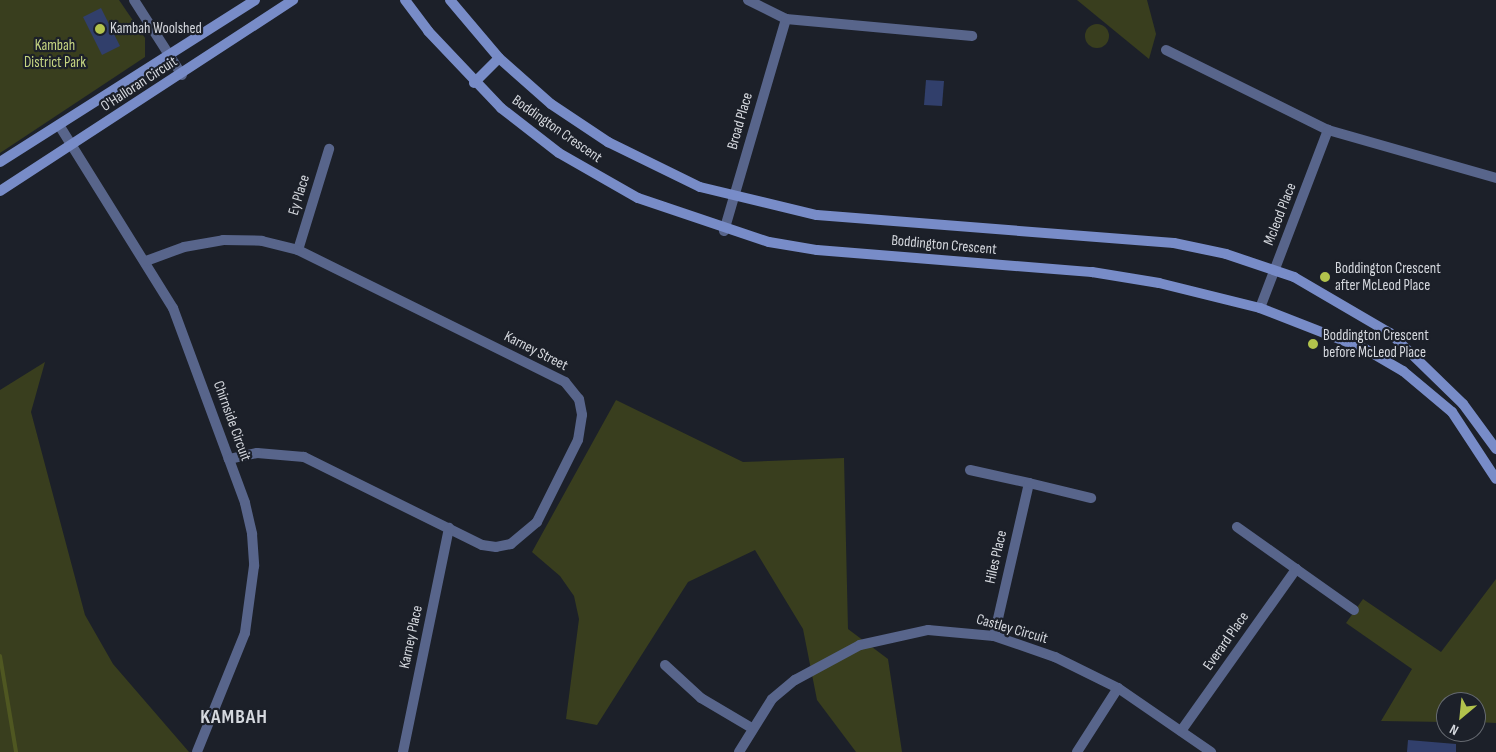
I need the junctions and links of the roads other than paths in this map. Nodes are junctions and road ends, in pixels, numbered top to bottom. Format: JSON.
{"nodes":[{"id":1,"x":134,"y":0,"type":"edge"},
{"id":2,"x":255,"y":0,"type":"edge"},
{"id":3,"x":293,"y":0,"type":"edge"},
{"id":4,"x":450,"y":0,"type":"edge"},
{"id":5,"x":748,"y":0,"type":"edge"},
{"id":6,"x":406,"y":1,"type":"edge"},
{"id":7,"x":786,"y":19,"type":"junction"},
{"id":8,"x":972,"y":36,"type":"dead end"},
{"id":9,"x":1166,"y":50,"type":"dead end"},
{"id":10,"x":169,"y":55,"type":"junction"},
{"id":11,"x":499,"y":58,"type":"junction"},
{"id":12,"x":182,"y":75,"type":"junction"},
{"id":13,"x":474,"y":83,"type":"junction"},
{"id":14,"x":59,"y":125,"type":"junction"},
{"id":15,"x":1328,"y":130,"type":"junction"},
{"id":16,"x":72,"y":145,"type":"junction"},
{"id":17,"x":329,"y":149,"type":"dead end"},
{"id":18,"x":0,"y":162,"type":"edge"},
{"id":19,"x":1496,"y":178,"type":"edge"},
{"id":20,"x":0,"y":191,"type":"edge"},
{"id":21,"x":733,"y":197,"type":"junction"},
{"id":22,"x":724,"y":231,"type":"junction"},
{"id":23,"x":298,"y":250,"type":"junction"},
{"id":24,"x":146,"y":261,"type":"junction"},
{"id":25,"x":1275,"y":269,"type":"junction"},
{"id":26,"x":1260,"y":308,"type":"junction"},
{"id":27,"x":1496,"y":449,"type":"edge"},
{"id":28,"x":229,"y":459,"type":"junction"},
{"id":29,"x":970,"y":470,"type":"dead end"},
{"id":30,"x":1496,"y":479,"type":"edge"},
{"id":31,"x":1029,"y":483,"type":"junction"},
{"id":32,"x":1091,"y":498,"type":"dead end"},
{"id":33,"x":1236,"y":527,"type":"dead end"},
{"id":34,"x":448,"y":528,"type":"junction"},
{"id":35,"x":1296,"y":569,"type":"junction"},
{"id":36,"x":1354,"y":610,"type":"dead end"},
{"id":37,"x":994,"y":636,"type":"junction"},
{"id":38,"x":665,"y":665,"type":"dead end"},
{"id":39,"x":1118,"y":688,"type":"junction"},
{"id":40,"x":750,"y":727,"type":"junction"},
{"id":41,"x":1180,"y":731,"type":"junction"},
{"id":42,"x":197,"y":752,"type":"edge"},
{"id":43,"x":402,"y":752,"type":"edge"},
{"id":44,"x":739,"y":752,"type":"edge"},
{"id":45,"x":1076,"y":752,"type":"edge"},
{"id":46,"x":1211,"y":752,"type":"edge"}],
"edges":[{"from":1,"to":10,"type":"street"},
{"from":2,"to":10,"type":"street","name":"O'Halloran Circuit"},
{"from":3,"to":12,"type":"street","name":"O'Halloran Circuit"},
{"from":4,"to":11,"type":"street","name":"Boddington Crescent"},
{"from":5,"to":7,"type":"street"},
{"from":6,"to":13,"type":"street","name":"Boddington Crescent"},
{"from":7,"to":8,"type":"street"},
{"from":7,"to":21,"type":"street","name":"Broad Place"},
{"from":9,"to":15,"type":"street"},
{"from":10,"to":12,"type":"street"},
{"from":10,"to":14,"type":"street","name":"O'Halloran Circuit"},
{"from":11,"to":13,"type":"street"},
{"from":11,"to":21,"type":"street","name":"Boddington Crescent"},
{"from":12,"to":16,"type":"street","name":"O'Halloran Circuit"},
{"from":13,"to":22,"type":"street","name":"Boddington Crescent"},
{"from":14,"to":16,"type":"street","name":"Chirnside Circuit"},
{"from":14,"to":18,"type":"street","name":"O'Halloran Circuit"},
{"from":15,"to":19,"type":"street"},
{"from":15,"to":25,"type":"street","name":"Mcleod Place"},
{"from":16,"to":20,"type":"street","name":"O'Halloran Circuit"},
{"from":16,"to":24,"type":"street","name":"Chirnside Circuit"},
{"from":17,"to":23,"type":"street","name":"Ey Place"},
{"from":21,"to":22,"type":"street","name":"Broad Place"},
{"from":21,"to":25,"type":"street","name":"Boddington Crescent"},
{"from":22,"to":26,"type":"street","name":"Boddington Crescent"},
{"from":23,"to":24,"type":"street","name":"Karney Street"},
{"from":23,"to":34,"type":"street","name":"Karney Street"},
{"from":24,"to":28,"type":"street","name":"Chirnside Circuit"},
{"from":25,"to":26,"type":"street","name":"Mcleod Place"},
{"from":25,"to":27,"type":"street","name":"Boddington Crescent"},
{"from":26,"to":30,"type":"street","name":"Boddington Crescent"},
{"from":28,"to":34,"type":"street","name":"Karney Street"},
{"from":28,"to":42,"type":"street","name":"Chirnside Circuit"},
{"from":29,"to":31,"type":"street"},
{"from":31,"to":32,"type":"street"},
{"from":31,"to":37,"type":"street","name":"Hiles Place"},
{"from":33,"to":35,"type":"street"},
{"from":34,"to":43,"type":"street","name":"Karney Place"},
{"from":35,"to":36,"type":"street"},
{"from":35,"to":41,"type":"street","name":"Everard Place"},
{"from":37,"to":39,"type":"street","name":"Castley Circuit"},
{"from":37,"to":40,"type":"street","name":"Castley Circuit"},
{"from":38,"to":40,"type":"street"},
{"from":39,"to":41,"type":"street","name":"Castley Circuit"},
{"from":39,"to":45,"type":"street"},
{"from":40,"to":44,"type":"street","name":"Castley Circuit"},
{"from":41,"to":46,"type":"street","name":"Castley Circuit"}]}
